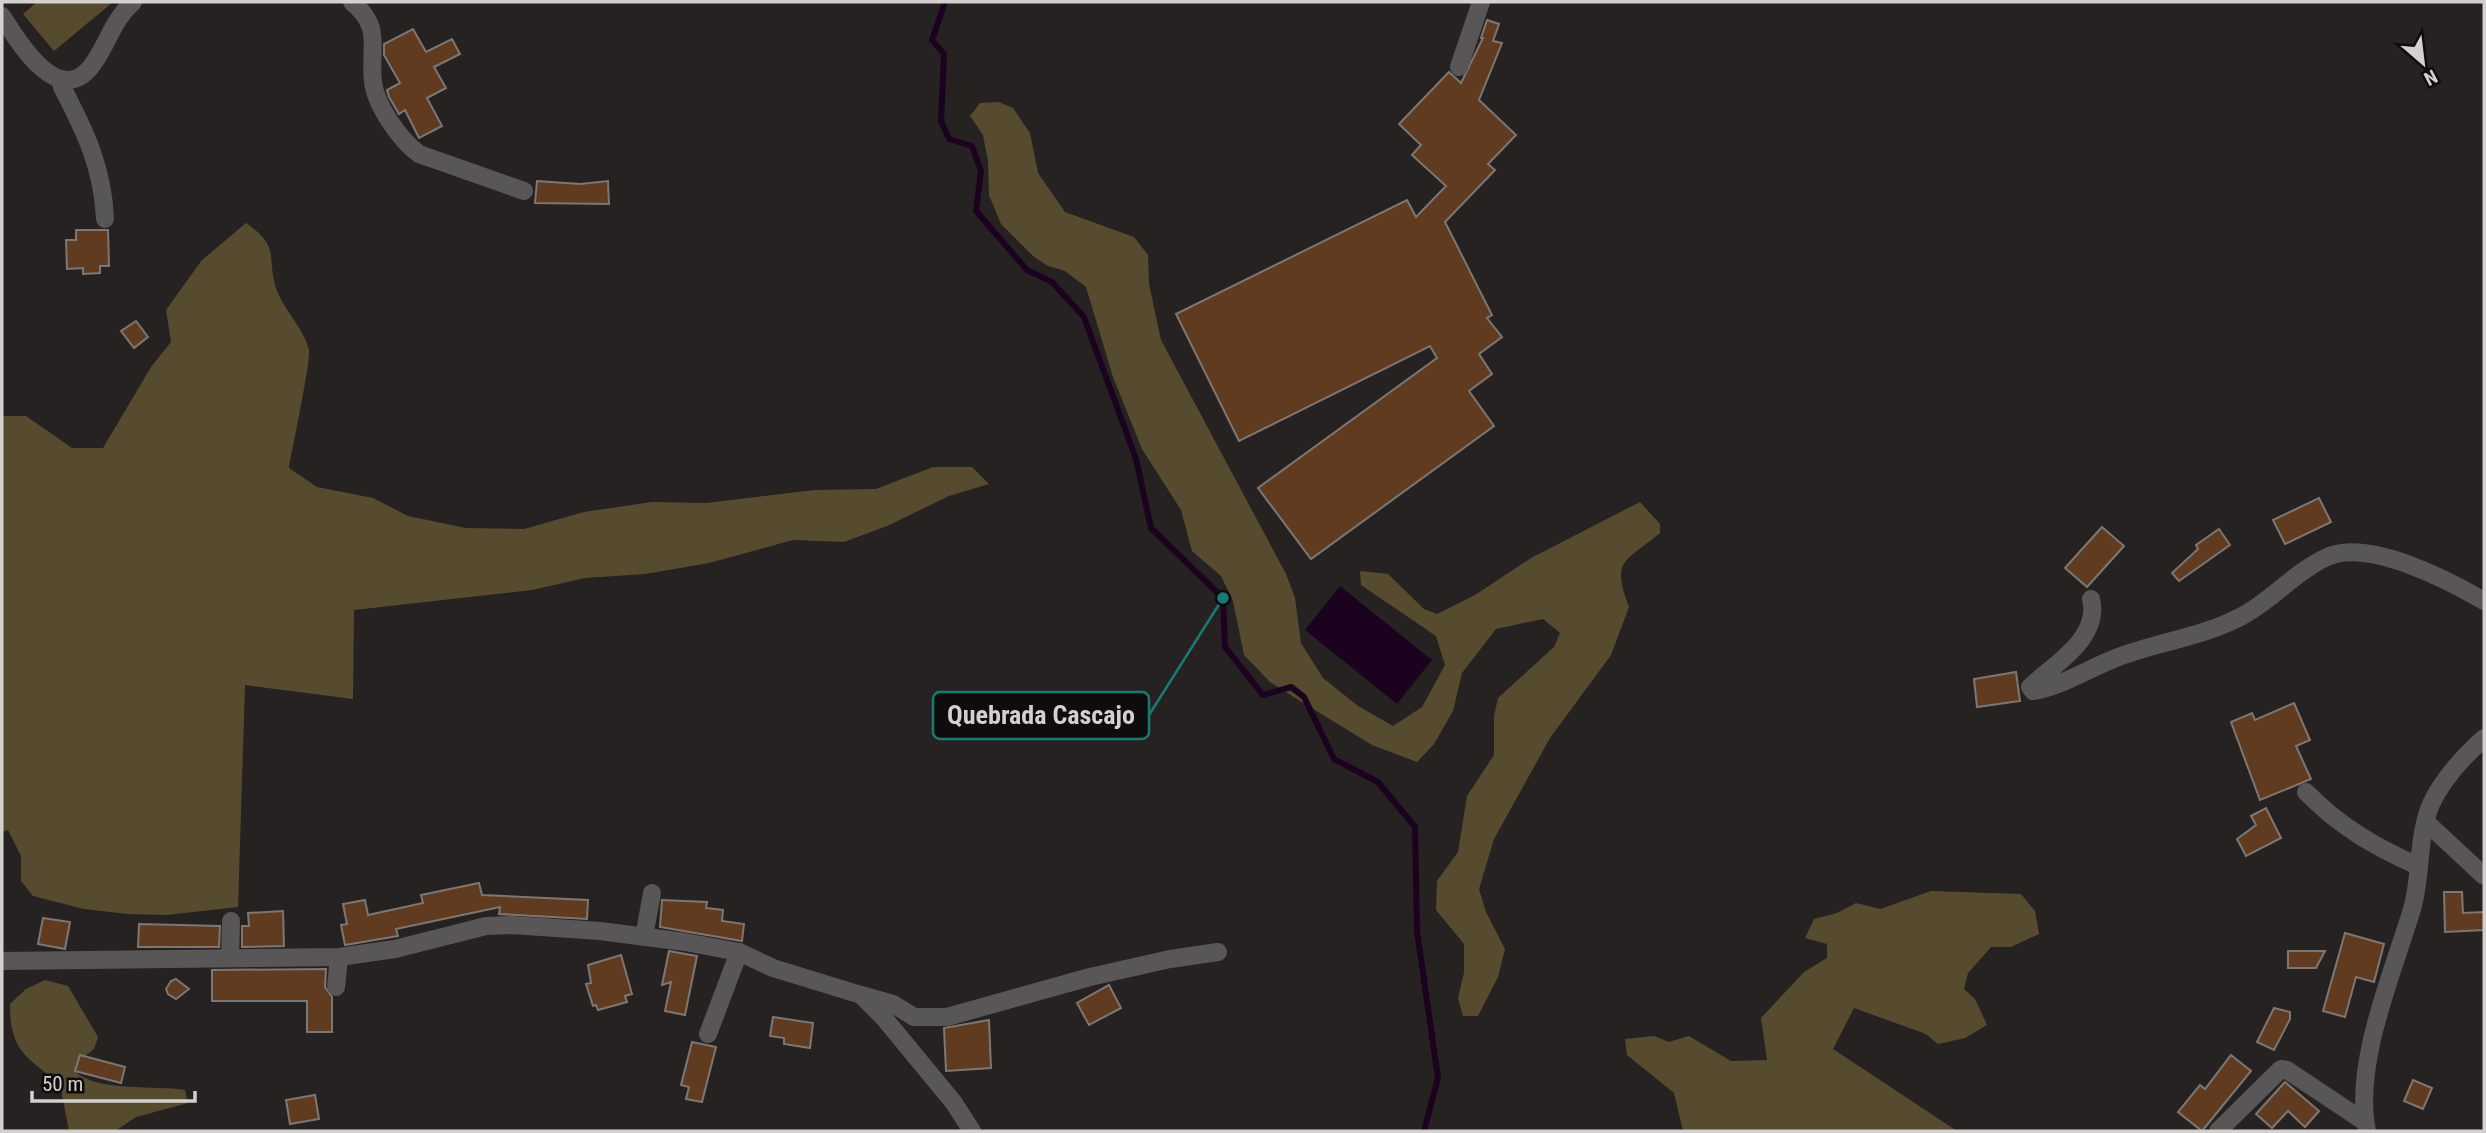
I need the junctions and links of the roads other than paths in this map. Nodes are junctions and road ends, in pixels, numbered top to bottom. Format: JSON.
{"nodes":[{"id":1,"x":133,"y":2,"type":"edge"},
{"id":2,"x":352,"y":2,"type":"edge"},
{"id":3,"x":1481,"y":2,"type":"edge"},
{"id":4,"x":2,"y":16,"type":"edge"},
{"id":5,"x":1459,"y":67,"type":"dead end"},
{"id":6,"x":61,"y":80,"type":"junction"},
{"id":7,"x":524,"y":191,"type":"dead end"},
{"id":8,"x":105,"y":219,"type":"dead end"},
{"id":9,"x":2091,"y":599,"type":"dead end"},
{"id":10,"x":2484,"y":601,"type":"edge"},
{"id":11,"x":2484,"y":738,"type":"edge"},
{"id":12,"x":2306,"y":792,"type":"dead end"},
{"id":13,"x":2426,"y":822,"type":"junction"},
{"id":14,"x":2418,"y":866,"type":"junction"},
{"id":15,"x":2484,"y":876,"type":"edge"},
{"id":16,"x":652,"y":893,"type":"dead end"},
{"id":17,"x":231,"y":921,"type":"dead end"},
{"id":18,"x":643,"y":937,"type":"junction"},
{"id":19,"x":739,"y":952,"type":"junction"},
{"id":20,"x":1218,"y":952,"type":"dead end"},
{"id":21,"x":339,"y":957,"type":"junction"},
{"id":22,"x":230,"y":958,"type":"junction"},
{"id":23,"x":2,"y":961,"type":"edge"},
{"id":24,"x":336,"y":987,"type":"dead end"},
{"id":25,"x":861,"y":995,"type":"junction"},
{"id":26,"x":708,"y":1034,"type":"dead end"},
{"id":27,"x":2366,"y":1127,"type":"edge"},
{"id":28,"x":972,"y":1131,"type":"edge"},
{"id":29,"x":2218,"y":1131,"type":"edge"}],
"edges":[{"from":1,"to":6,"type":"street"},
{"from":2,"to":7,"type":"street"},
{"from":3,"to":5,"type":"street"},
{"from":4,"to":6,"type":"street"},
{"from":6,"to":8,"type":"street"},
{"from":9,"to":10,"type":"street"},
{"from":11,"to":13,"type":"street"},
{"from":12,"to":14,"type":"street"},
{"from":13,"to":14,"type":"street"},
{"from":13,"to":15,"type":"street"},
{"from":14,"to":27,"type":"street"},
{"from":16,"to":18,"type":"street"},
{"from":17,"to":22,"type":"street"},
{"from":18,"to":19,"type":"street"},
{"from":18,"to":21,"type":"street"},
{"from":19,"to":25,"type":"street"},
{"from":19,"to":26,"type":"street"},
{"from":20,"to":25,"type":"street"},
{"from":21,"to":22,"type":"street"},
{"from":21,"to":24,"type":"street"},
{"from":22,"to":23,"type":"street"},
{"from":25,"to":28,"type":"street"},
{"from":27,"to":29,"type":"street"}]}
